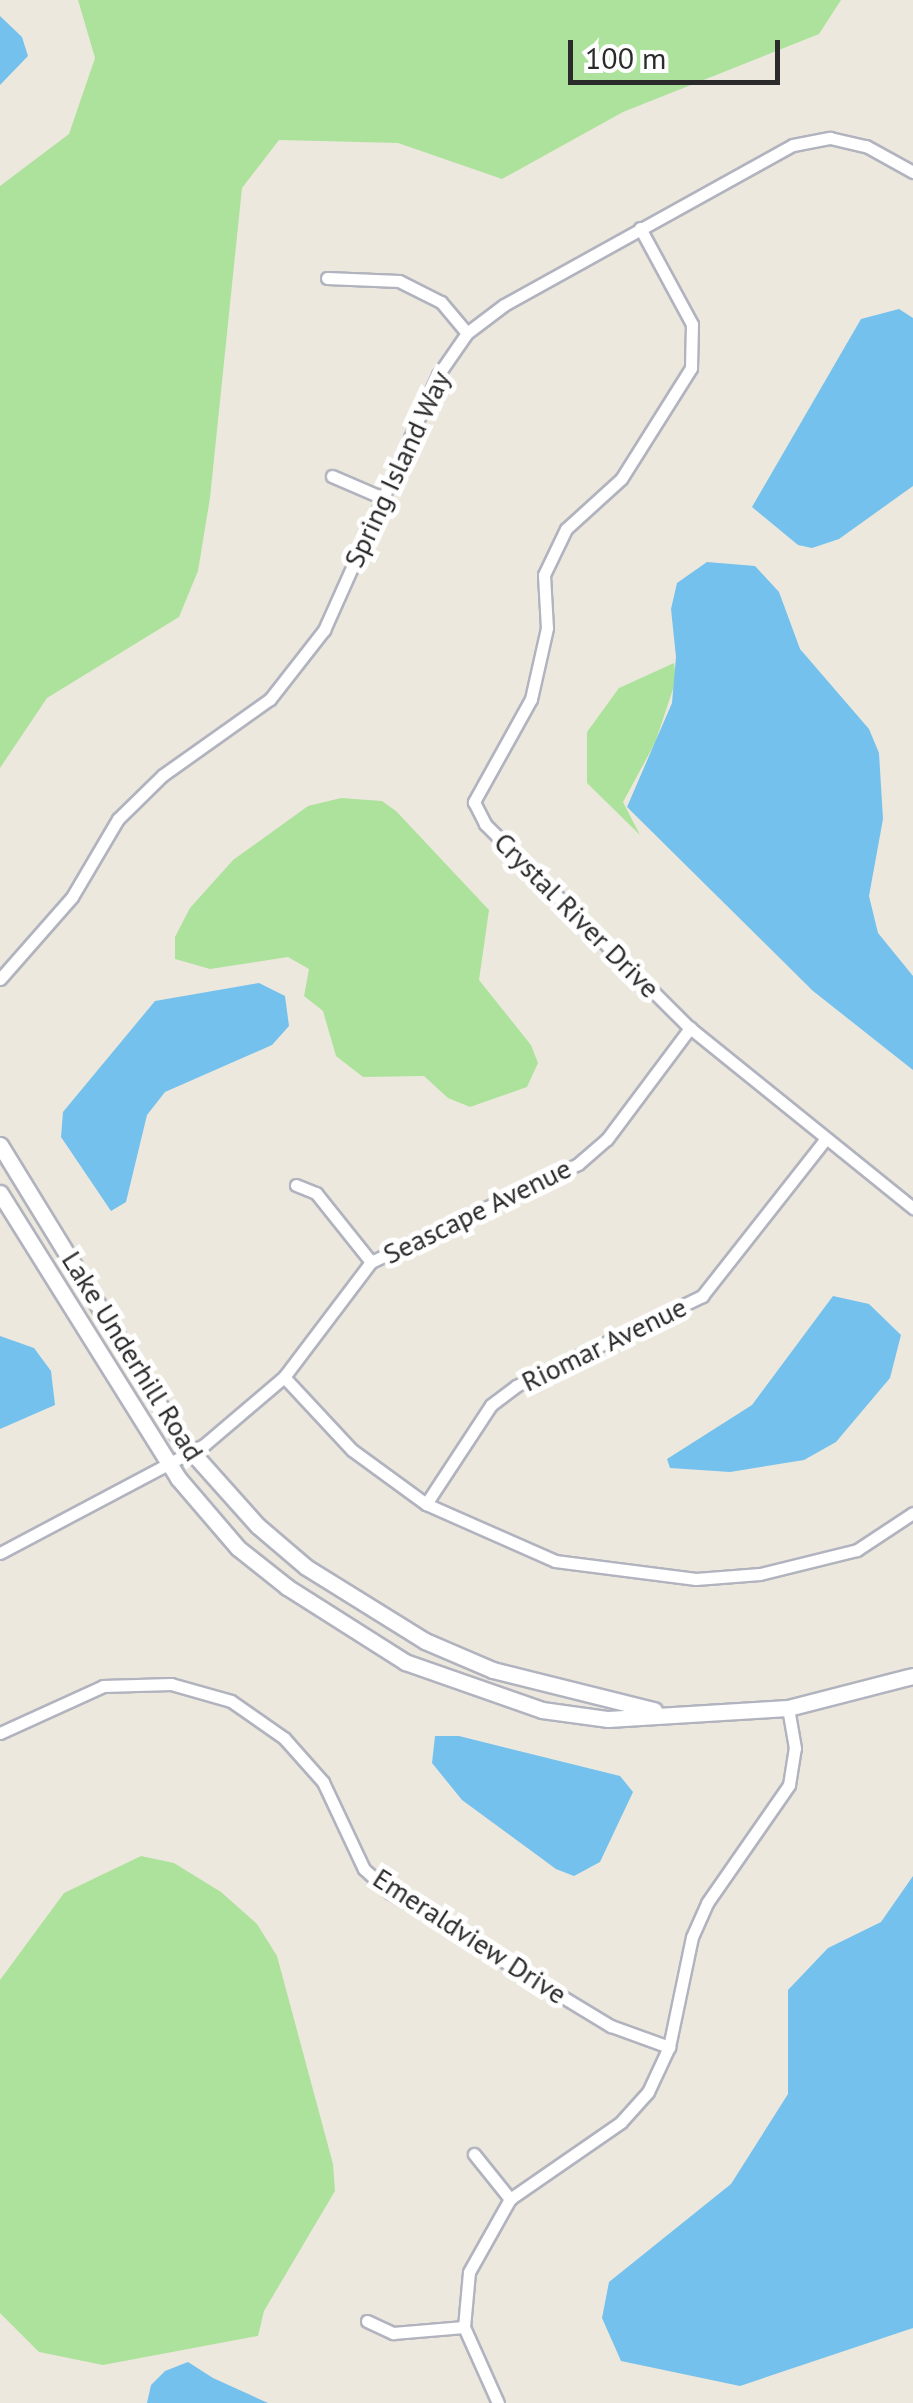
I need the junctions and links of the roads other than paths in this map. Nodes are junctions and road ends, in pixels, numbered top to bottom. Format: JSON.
{"nodes":[{"id":1,"x":913,"y":172,"type":"edge"},
{"id":2,"x":640,"y":228,"type":"junction"},
{"id":3,"x":327,"y":278,"type":"dead end"},
{"id":4,"x":467,"y":333,"type":"junction"},
{"id":5,"x":332,"y":476,"type":"dead end"},
{"id":6,"x":383,"y":498,"type":"junction"},
{"id":7,"x":0,"y":980,"type":"edge"},
{"id":8,"x":690,"y":1028,"type":"junction"},
{"id":9,"x":824,"y":1141,"type":"junction"},
{"id":10,"x":0,"y":1145,"type":"edge"},
{"id":11,"x":296,"y":1185,"type":"dead end"},
{"id":12,"x":0,"y":1193,"type":"edge"},
{"id":13,"x":913,"y":1208,"type":"edge"},
{"id":14,"x":370,"y":1262,"type":"junction"},
{"id":15,"x":284,"y":1377,"type":"junction"},
{"id":16,"x":190,"y":1454,"type":"junction"},
{"id":17,"x":169,"y":1467,"type":"junction"},
{"id":18,"x":426,"y":1504,"type":"junction"},
{"id":19,"x":913,"y":1512,"type":"edge"},
{"id":20,"x":0,"y":1553,"type":"edge"},
{"id":21,"x":913,"y":1676,"type":"edge"},
{"id":22,"x":788,"y":1708,"type":"junction"},
{"id":23,"x":668,"y":1713,"type":"junction"},
{"id":24,"x":0,"y":1732,"type":"edge"},
{"id":25,"x":669,"y":2048,"type":"junction"},
{"id":26,"x":474,"y":2154,"type":"dead end"},
{"id":27,"x":510,"y":2200,"type":"junction"},
{"id":28,"x":367,"y":2320,"type":"dead end"},
{"id":29,"x":464,"y":2327,"type":"junction"},
{"id":30,"x":498,"y":2403,"type":"edge"}],
"edges":[{"from":1,"to":2,"type":"street","name":"Spring Island Way"},
{"from":2,"to":4,"type":"street","name":"Spring Island Way"},
{"from":2,"to":8,"type":"street","name":"Crystal River Drive"},
{"from":3,"to":4,"type":"street"},
{"from":4,"to":6,"type":"street","name":"Spring Island Way"},
{"from":5,"to":6,"type":"street"},
{"from":6,"to":7,"type":"street","name":"Spring Island Way"},
{"from":8,"to":9,"type":"street","name":"Crystal River Drive"},
{"from":8,"to":14,"type":"street","name":"Seascape Avenue"},
{"from":9,"to":13,"type":"street","name":"Crystal River Drive"},
{"from":9,"to":18,"type":"street","name":"Riomar Avenue"},
{"from":10,"to":16,"type":"street","name":"Lake Underhill Road"},
{"from":11,"to":14,"type":"street"},
{"from":12,"to":17,"type":"street","name":"Lake Underhill Road"},
{"from":14,"to":15,"type":"street","name":"Seascape Avenue"},
{"from":15,"to":16,"type":"street","name":"Seascape Avenue"},
{"from":15,"to":18,"type":"street"},
{"from":16,"to":17,"type":"street","name":"Seascape Avenue"},
{"from":16,"to":23,"type":"street","name":"Lake Underhill Road"},
{"from":17,"to":20,"type":"street","name":"Seascape Avenue"},
{"from":17,"to":23,"type":"street","name":"Lake Underhill Road"},
{"from":18,"to":19,"type":"street"},
{"from":21,"to":22,"type":"street","name":"Lake Underhill Road"},
{"from":22,"to":23,"type":"street","name":"Lake Underhill Road"},
{"from":22,"to":25,"type":"street"},
{"from":24,"to":25,"type":"street","name":"Emeraldview Drive"},
{"from":25,"to":27,"type":"street"},
{"from":26,"to":27,"type":"street"},
{"from":27,"to":29,"type":"street"},
{"from":28,"to":29,"type":"street"},
{"from":29,"to":30,"type":"street"}]}
